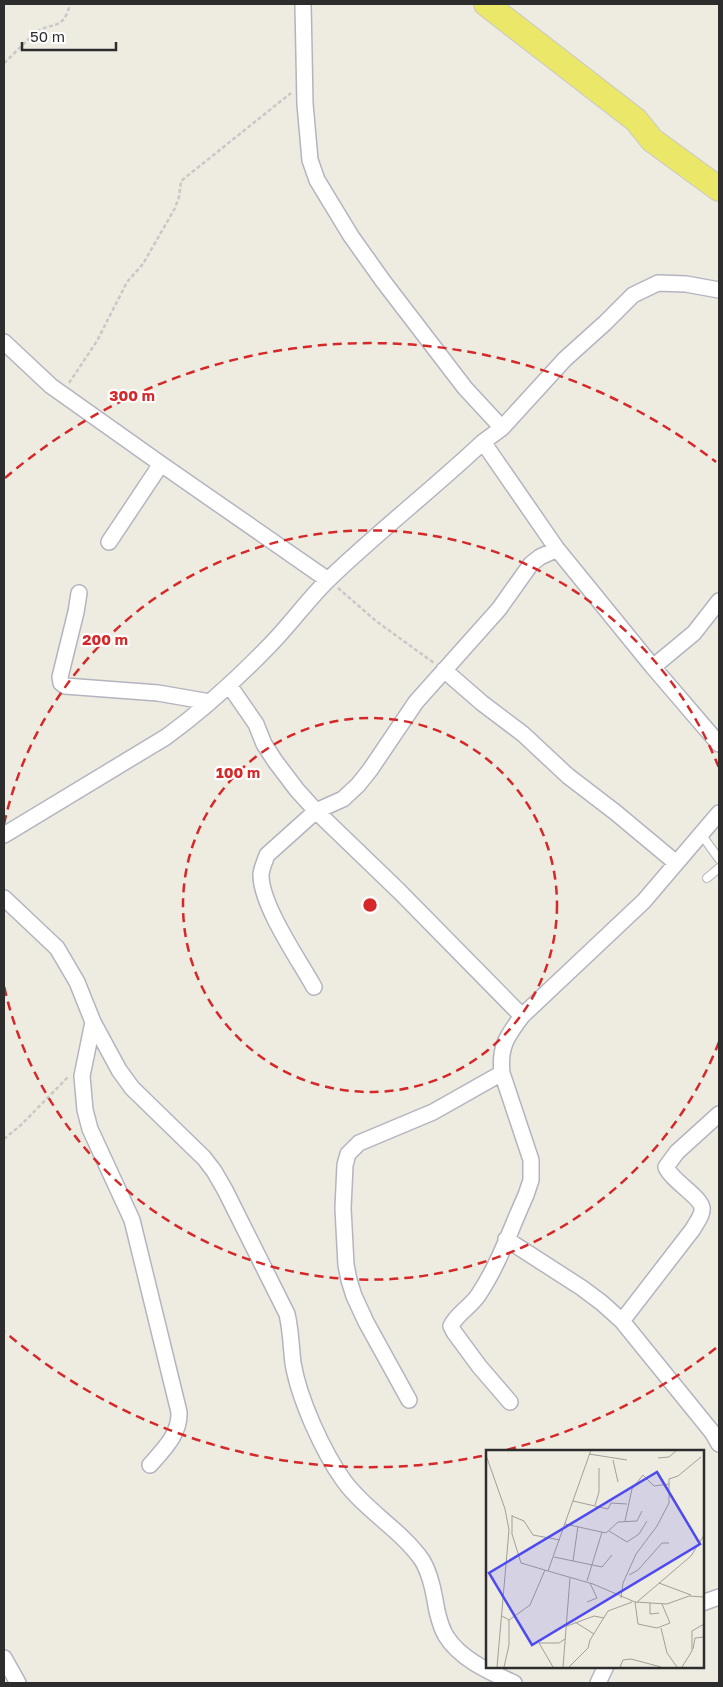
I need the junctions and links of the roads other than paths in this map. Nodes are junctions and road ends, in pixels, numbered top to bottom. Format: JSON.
{"nodes":[{"id":1,"x":303,"y":4,"type":"edge"},
{"id":2,"x":486,"y":4,"type":"edge"},
{"id":3,"x":636,"y":120,"type":"junction"},
{"id":4,"x":719,"y":169,"type":"edge"},
{"id":5,"x":719,"y":189,"type":"edge"},
{"id":6,"x":719,"y":290,"type":"edge"},
{"id":7,"x":4,"y":342,"type":"edge"},
{"id":8,"x":502,"y":428,"type":"junction"},
{"id":9,"x":483,"y":442,"type":"junction"},
{"id":10,"x":161,"y":464,"type":"junction"},
{"id":11,"x":109,"y":542,"type":"dead end"},
{"id":12,"x":557,"y":549,"type":"junction"},
{"id":13,"x":328,"y":580,"type":"junction"},
{"id":14,"x":79,"y":594,"type":"dead end"},
{"id":15,"x":719,"y":601,"type":"edge"},
{"id":16,"x":653,"y":666,"type":"junction"},
{"id":17,"x":444,"y":670,"type":"junction"},
{"id":18,"x":230,"y":685,"type":"junction"},
{"id":19,"x":210,"y":702,"type":"junction"},
{"id":20,"x":719,"y":744,"type":"edge"},
{"id":21,"x":316,"y":811,"type":"junction"},
{"id":22,"x":719,"y":813,"type":"edge"},
{"id":23,"x":701,"y":834,"type":"junction"},
{"id":24,"x":4,"y":835,"type":"edge"},
{"id":25,"x":719,"y":859,"type":"edge"},
{"id":26,"x":675,"y":862,"type":"junction"},
{"id":27,"x":719,"y":868,"type":"edge"},
{"id":28,"x":707,"y":878,"type":"dead end"},
{"id":29,"x":4,"y":898,"type":"edge"},
{"id":30,"x":314,"y":987,"type":"dead end"},
{"id":31,"x":522,"y":1016,"type":"junction"},
{"id":32,"x":93,"y":1022,"type":"junction"},
{"id":33,"x":502,"y":1073,"type":"junction"},
{"id":34,"x":719,"y":1114,"type":"edge"},
{"id":35,"x":506,"y":1239,"type":"junction"},
{"id":36,"x":622,"y":1322,"type":"junction"},
{"id":37,"x":409,"y":1400,"type":"dead end"},
{"id":38,"x":510,"y":1402,"type":"dead end"},
{"id":39,"x":719,"y":1444,"type":"edge"},
{"id":40,"x":150,"y":1465,"type":"dead end"},
{"id":41,"x":719,"y":1597,"type":"edge"},
{"id":42,"x":703,"y":1603,"type":"edge"},
{"id":43,"x":4,"y":1658,"type":"edge"},
{"id":44,"x":606,"y":1667,"type":"edge"},
{"id":45,"x":18,"y":1683,"type":"edge"},
{"id":46,"x":514,"y":1683,"type":"edge"},
{"id":47,"x":598,"y":1683,"type":"edge"}],
"edges":[{"from":1,"to":8,"type":"street"},
{"from":2,"to":3,"type":"main road"},
{"from":3,"to":4,"type":"main road"},
{"from":3,"to":5,"type":"main road"},
{"from":6,"to":8,"type":"street"},
{"from":7,"to":10,"type":"street"},
{"from":8,"to":9,"type":"street"},
{"from":9,"to":12,"type":"street"},
{"from":9,"to":13,"type":"street"},
{"from":10,"to":11,"type":"street"},
{"from":10,"to":13,"type":"street"},
{"from":12,"to":16,"type":"street"},
{"from":12,"to":17,"type":"street"},
{"from":13,"to":18,"type":"street"},
{"from":14,"to":19,"type":"street"},
{"from":15,"to":16,"type":"street"},
{"from":16,"to":20,"type":"street"},
{"from":17,"to":21,"type":"street"},
{"from":17,"to":26,"type":"street"},
{"from":18,"to":19,"type":"street"},
{"from":18,"to":21,"type":"street"},
{"from":19,"to":24,"type":"street"},
{"from":21,"to":30,"type":"street"},
{"from":21,"to":31,"type":"street"},
{"from":22,"to":23,"type":"street"},
{"from":23,"to":25,"type":"lane"},
{"from":23,"to":26,"type":"street"},
{"from":26,"to":31,"type":"street"},
{"from":27,"to":28,"type":"lane"},
{"from":29,"to":32,"type":"street"},
{"from":31,"to":33,"type":"street"},
{"from":32,"to":40,"type":"street"},
{"from":32,"to":46,"type":"street"},
{"from":33,"to":35,"type":"street"},
{"from":33,"to":37,"type":"street"},
{"from":34,"to":36,"type":"street"},
{"from":35,"to":36,"type":"street"},
{"from":35,"to":38,"type":"street"},
{"from":36,"to":39,"type":"street"},
{"from":41,"to":42,"type":"street"},
{"from":43,"to":45,"type":"street"},
{"from":44,"to":47,"type":"street"}]}
